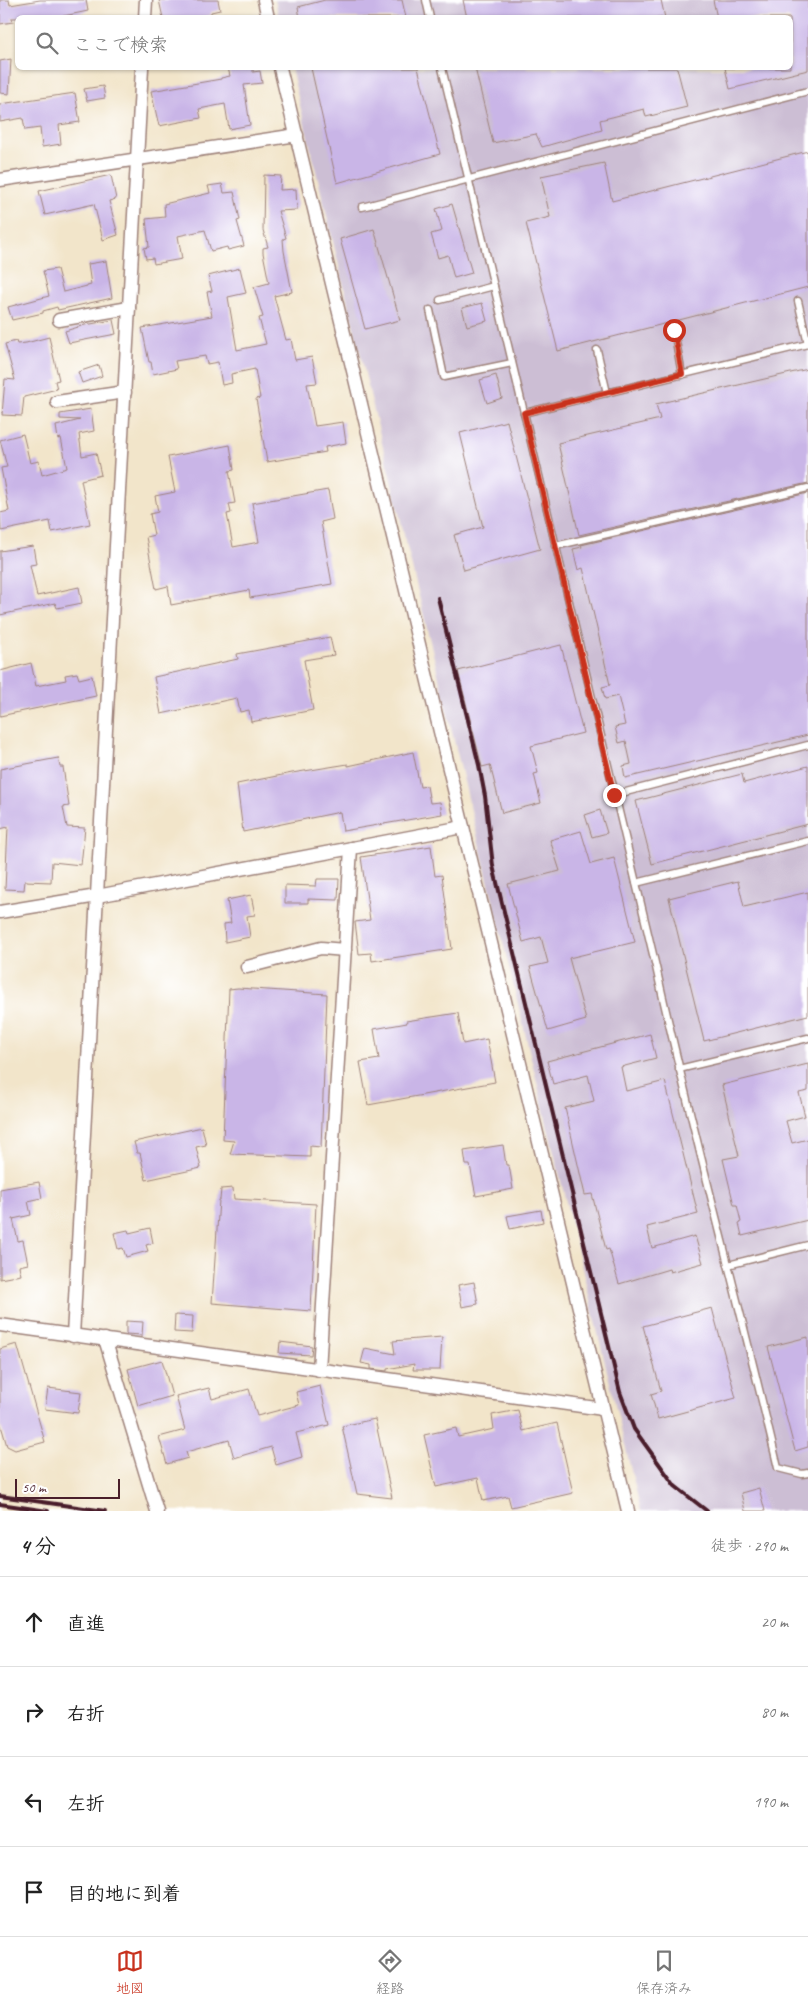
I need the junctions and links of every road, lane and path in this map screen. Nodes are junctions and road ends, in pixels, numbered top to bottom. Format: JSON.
{"nodes":[{"id":1,"x":146,"y":0,"type":"edge"},
{"id":2,"x":264,"y":0,"type":"edge"},
{"id":3,"x":426,"y":0,"type":"edge"},
{"id":4,"x":145,"y":15,"type":"edge"},
{"id":5,"x":267,"y":15,"type":"edge"},
{"id":6,"x":429,"y":15,"type":"edge"},
{"id":7,"x":142,"y":70,"type":"edge"},
{"id":8,"x":281,"y":70,"type":"edge"},
{"id":9,"x":442,"y":70,"type":"edge"},
{"id":10,"x":808,"y":91,"type":"edge"},
{"id":11,"x":297,"y":135,"type":"junction"},
{"id":12,"x":137,"y":160,"type":"junction"},
{"id":13,"x":468,"y":178,"type":"junction"},
{"id":14,"x":0,"y":180,"type":"edge"},
{"id":15,"x":362,"y":207,"type":"dead end"},
{"id":16,"x":494,"y":286,"type":"junction"},
{"id":17,"x":440,"y":300,"type":"dead end"},
{"id":18,"x":798,"y":302,"type":"dead end"},
{"id":19,"x":129,"y":308,"type":"junction"},
{"id":20,"x":430,"y":310,"type":"dead end"},
{"id":21,"x":58,"y":320,"type":"dead end"},
{"id":22,"x":674,"y":330,"type":"dead end"},
{"id":23,"x":596,"y":350,"type":"dead end"},
{"id":24,"x":512,"y":362,"type":"junction"},
{"id":25,"x":682,"y":374,"type":"junction"},
{"id":26,"x":124,"y":392,"type":"junction"},
{"id":27,"x":607,"y":393,"type":"junction"},
{"id":28,"x":57,"y":402,"type":"dead end"},
{"id":29,"x":524,"y":413,"type":"junction"},
{"id":30,"x":808,"y":488,"type":"edge"},
{"id":31,"x":555,"y":546,"type":"junction"},
{"id":32,"x":808,"y":746,"type":"edge"},
{"id":33,"x":614,"y":795,"type":"junction"},
{"id":34,"x":463,"y":827,"type":"junction"},
{"id":35,"x":808,"y":841,"type":"edge"},
{"id":36,"x":351,"y":848,"type":"junction"},
{"id":37,"x":636,"y":883,"type":"junction"},
{"id":38,"x":97,"y":896,"type":"junction"},
{"id":39,"x":0,"y":912,"type":"edge"},
{"id":40,"x":345,"y":950,"type":"junction"},
{"id":41,"x":247,"y":967,"type":"dead end"},
{"id":42,"x":808,"y":1038,"type":"edge"},
{"id":43,"x":679,"y":1069,"type":"junction"},
{"id":44,"x":808,"y":1245,"type":"edge"},
{"id":45,"x":728,"y":1265,"type":"junction"},
{"id":46,"x":0,"y":1325,"type":"edge"},
{"id":47,"x":73,"y":1336,"type":"junction"},
{"id":48,"x":105,"y":1340,"type":"junction"},
{"id":49,"x":319,"y":1370,"type":"junction"},
{"id":50,"x":603,"y":1409,"type":"junction"},
{"id":51,"x":808,"y":1473,"type":"edge"},
{"id":52,"x":157,"y":1511,"type":"edge"},
{"id":53,"x":628,"y":1511,"type":"edge"}],
"edges":[{"from":1,"to":4,"type":"street"},
{"from":2,"to":5,"type":"street"},
{"from":3,"to":6,"type":"lane"},
{"from":7,"to":12,"type":"street"},
{"from":8,"to":11,"type":"street"},
{"from":9,"to":13,"type":"lane"},
{"from":10,"to":13,"type":"lane"},
{"from":11,"to":12,"type":"street"},
{"from":11,"to":34,"type":"street"},
{"from":12,"to":14,"type":"street"},
{"from":12,"to":19,"type":"street"},
{"from":13,"to":15,"type":"lane"},
{"from":13,"to":16,"type":"lane"},
{"from":16,"to":17,"type":"lane"},
{"from":16,"to":24,"type":"lane"},
{"from":18,"to":25,"type":"lane"},
{"from":19,"to":21,"type":"street"},
{"from":19,"to":26,"type":"street"},
{"from":20,"to":24,"type":"lane"},
{"from":22,"to":25,"type":"lane"},
{"from":23,"to":27,"type":"lane"},
{"from":24,"to":29,"type":"lane"},
{"from":25,"to":27,"type":"lane"},
{"from":26,"to":28,"type":"street"},
{"from":26,"to":38,"type":"street"},
{"from":27,"to":29,"type":"lane"},
{"from":29,"to":31,"type":"lane"},
{"from":30,"to":31,"type":"lane"},
{"from":31,"to":33,"type":"lane"},
{"from":32,"to":33,"type":"lane"},
{"from":33,"to":37,"type":"lane"},
{"from":34,"to":36,"type":"street"},
{"from":34,"to":50,"type":"street"},
{"from":35,"to":37,"type":"lane"},
{"from":36,"to":38,"type":"street"},
{"from":36,"to":40,"type":"street"},
{"from":37,"to":43,"type":"lane"},
{"from":38,"to":39,"type":"street"},
{"from":38,"to":47,"type":"street"},
{"from":40,"to":41,"type":"street"},
{"from":40,"to":49,"type":"street"},
{"from":42,"to":43,"type":"lane"},
{"from":43,"to":45,"type":"lane"},
{"from":44,"to":45,"type":"lane"},
{"from":45,"to":51,"type":"lane"},
{"from":46,"to":47,"type":"street"},
{"from":47,"to":48,"type":"street"},
{"from":48,"to":49,"type":"street"},
{"from":48,"to":52,"type":"street"},
{"from":49,"to":50,"type":"street"},
{"from":50,"to":53,"type":"street"}]}
